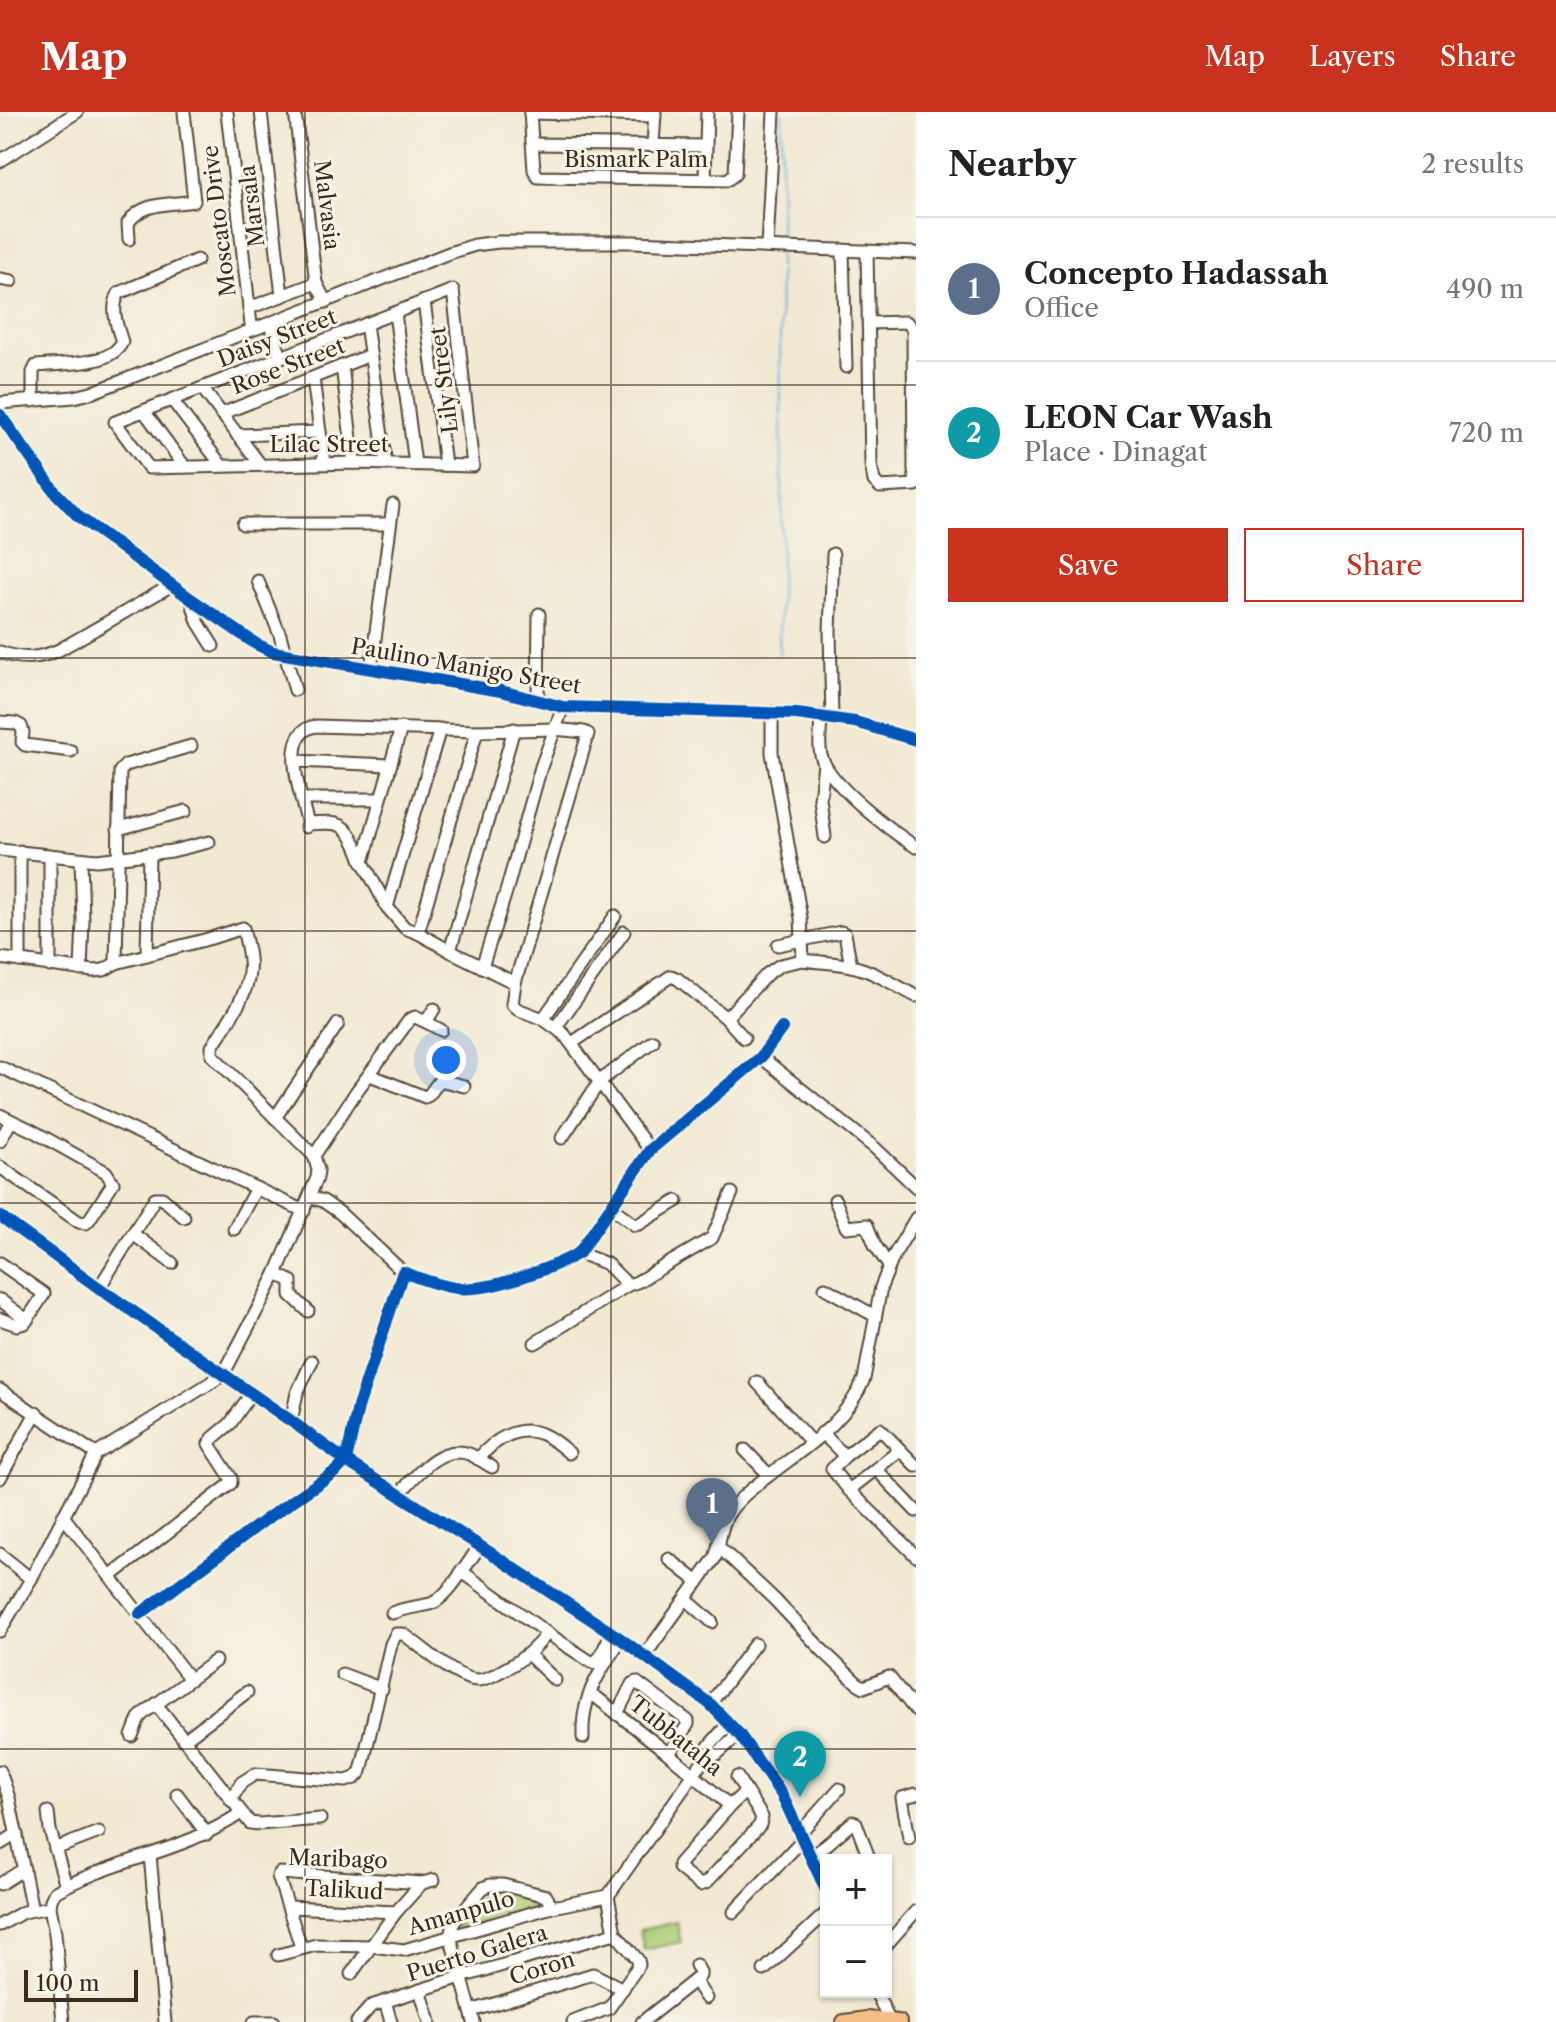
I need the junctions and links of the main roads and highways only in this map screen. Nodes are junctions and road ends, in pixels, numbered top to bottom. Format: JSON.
{"nodes":[{"id":1,"x":844,"y":2022,"type":"edge"},
{"id":2,"x":893,"y":2022,"type":"edge"}],
"edges":[{"from":1,"to":2,"type":"main road"}]}
